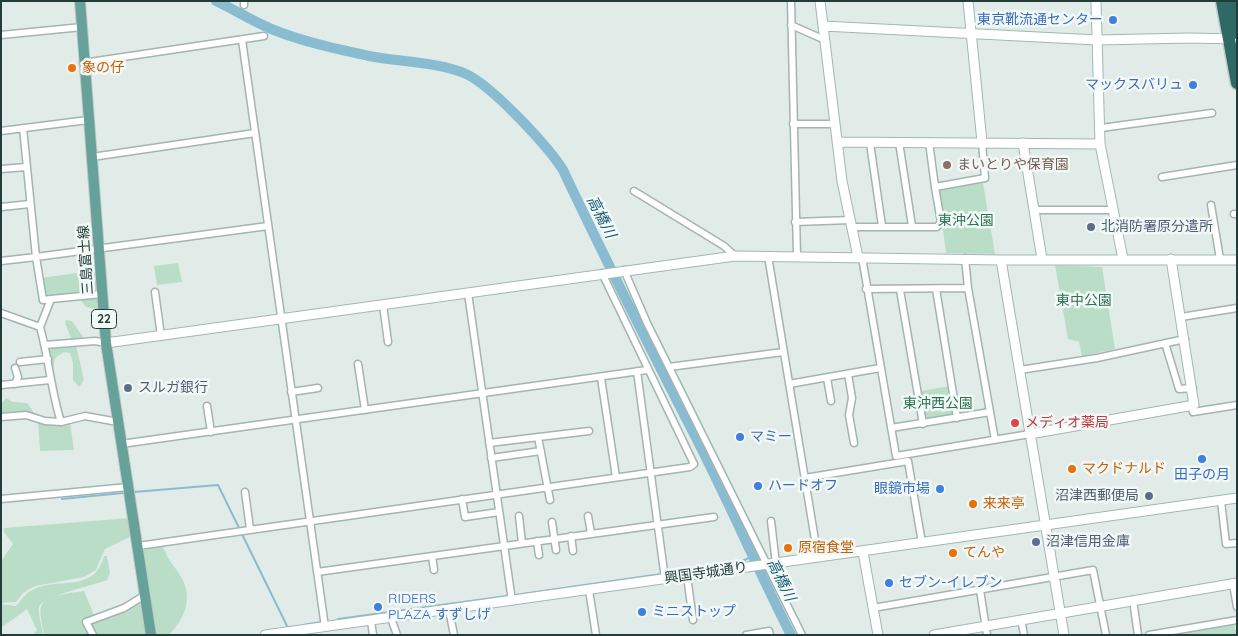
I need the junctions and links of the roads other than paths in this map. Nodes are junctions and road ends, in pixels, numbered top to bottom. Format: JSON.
{"nodes":[{"id":1,"x":80,"y":1,"type":"edge"},
{"id":2,"x":791,"y":1,"type":"edge"},
{"id":3,"x":820,"y":1,"type":"edge"},
{"id":4,"x":968,"y":1,"type":"edge"},
{"id":5,"x":1096,"y":1,"type":"edge"},
{"id":6,"x":1222,"y":1,"type":"edge"},
{"id":7,"x":1231,"y":1,"type":"edge"},
{"id":8,"x":791,"y":26,"type":"junction"},
{"id":9,"x":823,"y":26,"type":"junction"},
{"id":10,"x":82,"y":27,"type":"junction"},
{"id":11,"x":972,"y":34,"type":"junction"},
{"id":12,"x":1,"y":36,"type":"edge"},
{"id":13,"x":264,"y":36,"type":"dead end"},
{"id":14,"x":1234,"y":37,"type":"edge"},
{"id":15,"x":242,"y":40,"type":"junction"},
{"id":16,"x":825,"y":40,"type":"junction"},
{"id":17,"x":1097,"y":40,"type":"junction"},
{"id":18,"x":83,"y":63,"type":"junction"},
{"id":19,"x":1237,"y":83,"type":"edge"},
{"id":20,"x":1212,"y":113,"type":"dead end"},
{"id":21,"x":88,"y":120,"type":"junction"},
{"id":22,"x":793,"y":124,"type":"junction"},
{"id":23,"x":835,"y":124,"type":"junction"},
{"id":24,"x":23,"y":128,"type":"junction"},
{"id":25,"x":1101,"y":128,"type":"junction"},
{"id":26,"x":1,"y":131,"type":"edge"},
{"id":27,"x":255,"y":133,"type":"junction"},
{"id":28,"x":837,"y":142,"type":"junction"},
{"id":29,"x":899,"y":142,"type":"junction"},
{"id":30,"x":929,"y":142,"type":"junction"},
{"id":31,"x":982,"y":142,"type":"junction"},
{"id":32,"x":870,"y":143,"type":"junction"},
{"id":33,"x":1023,"y":143,"type":"junction"},
{"id":34,"x":1100,"y":144,"type":"junction"},
{"id":35,"x":92,"y":157,"type":"junction"},
{"id":36,"x":1237,"y":165,"type":"edge"},
{"id":37,"x":26,"y":167,"type":"junction"},
{"id":38,"x":1,"y":169,"type":"edge"},
{"id":39,"x":1162,"y":178,"type":"dead end"},
{"id":40,"x":935,"y":187,"type":"junction"},
{"id":41,"x":634,"y":191,"type":"dead end"},
{"id":42,"x":30,"y":204,"type":"junction"},
{"id":43,"x":1211,"y":205,"type":"dead end"},
{"id":44,"x":1,"y":207,"type":"edge"},
{"id":45,"x":1035,"y":210,"type":"junction"},
{"id":46,"x":1114,"y":210,"type":"junction"},
{"id":47,"x":795,"y":222,"type":"junction"},
{"id":48,"x":852,"y":224,"type":"junction"},
{"id":49,"x":268,"y":226,"type":"junction"},
{"id":50,"x":882,"y":226,"type":"junction"},
{"id":51,"x":912,"y":226,"type":"junction"},
{"id":52,"x":99,"y":250,"type":"junction"},
{"id":53,"x":735,"y":256,"type":"junction"},
{"id":54,"x":768,"y":256,"type":"junction"},
{"id":55,"x":797,"y":256,"type":"junction"},
{"id":56,"x":36,"y":257,"type":"junction"},
{"id":57,"x":860,"y":257,"type":"junction"},
{"id":58,"x":965,"y":258,"type":"junction"},
{"id":59,"x":1042,"y":259,"type":"junction"},
{"id":60,"x":1122,"y":259,"type":"junction"},
{"id":61,"x":1171,"y":259,"type":"junction"},
{"id":62,"x":1,"y":260,"type":"edge"},
{"id":63,"x":1001,"y":260,"type":"junction"},
{"id":64,"x":1220,"y":260,"type":"junction"},
{"id":65,"x":1237,"y":260,"type":"edge"},
{"id":66,"x":622,"y":271,"type":"junction"},
{"id":67,"x":602,"y":273,"type":"junction"},
{"id":68,"x":968,"y":288,"type":"junction"},
{"id":69,"x":866,"y":289,"type":"junction"},
{"id":70,"x":936,"y":289,"type":"junction"},
{"id":71,"x":900,"y":290,"type":"junction"},
{"id":72,"x":155,"y":292,"type":"dead end"},
{"id":73,"x":468,"y":292,"type":"junction"},
{"id":74,"x":102,"y":294,"type":"junction"},
{"id":75,"x":51,"y":299,"type":"junction"},
{"id":76,"x":383,"y":305,"type":"junction"},
{"id":77,"x":1237,"y":308,"type":"edge"},
{"id":78,"x":1,"y":313,"type":"edge"},
{"id":79,"x":1181,"y":318,"type":"junction"},
{"id":80,"x":281,"y":319,"type":"junction"},
{"id":81,"x":40,"y":327,"type":"junction"},
{"id":82,"x":161,"y":336,"type":"junction"},
{"id":83,"x":1185,"y":339,"type":"junction"},
{"id":84,"x":388,"y":342,"type":"dead end"},
{"id":85,"x":106,"y":343,"type":"junction"},
{"id":86,"x":1165,"y":343,"type":"junction"},
{"id":87,"x":46,"y":345,"type":"junction"},
{"id":88,"x":783,"y":352,"type":"junction"},
{"id":89,"x":48,"y":359,"type":"junction"},
{"id":90,"x":20,"y":362,"type":"dead end"},
{"id":91,"x":358,"y":364,"type":"dead end"},
{"id":92,"x":670,"y":367,"type":"junction"},
{"id":93,"x":14,"y":368,"type":"dead end"},
{"id":94,"x":880,"y":368,"type":"junction"},
{"id":95,"x":648,"y":370,"type":"junction"},
{"id":96,"x":1020,"y":370,"type":"junction"},
{"id":97,"x":637,"y":372,"type":"junction"},
{"id":98,"x":848,"y":374,"type":"junction"},
{"id":99,"x":601,"y":378,"type":"junction"},
{"id":100,"x":827,"y":378,"type":"junction"},
{"id":101,"x":50,"y":380,"type":"junction"},
{"id":102,"x":15,"y":384,"type":"junction"},
{"id":103,"x":789,"y":384,"type":"junction"},
{"id":104,"x":1,"y":385,"type":"edge"},
{"id":105,"x":318,"y":388,"type":"dead end"},
{"id":106,"x":1193,"y":388,"type":"junction"},
{"id":107,"x":292,"y":392,"type":"junction"},
{"id":108,"x":483,"y":394,"type":"junction"},
{"id":109,"x":831,"y":401,"type":"dead end"},
{"id":110,"x":1237,"y":405,"type":"edge"},
{"id":111,"x":207,"y":406,"type":"dead end"},
{"id":112,"x":1191,"y":406,"type":"junction"},
{"id":113,"x":365,"y":410,"type":"junction"},
{"id":114,"x":990,"y":412,"type":"junction"},
{"id":115,"x":1,"y":418,"type":"edge"},
{"id":116,"x":957,"y":418,"type":"junction"},
{"id":117,"x":296,"y":420,"type":"junction"},
{"id":118,"x":62,"y":422,"type":"junction"},
{"id":119,"x":118,"y":422,"type":"junction"},
{"id":120,"x":923,"y":424,"type":"junction"},
{"id":121,"x":891,"y":428,"type":"junction"},
{"id":122,"x":589,"y":431,"type":"dead end"},
{"id":123,"x":211,"y":432,"type":"junction"},
{"id":124,"x":1030,"y":434,"type":"junction"},
{"id":125,"x":538,"y":437,"type":"junction"},
{"id":126,"x":995,"y":440,"type":"junction"},
{"id":127,"x":854,"y":443,"type":"dead end"},
{"id":128,"x":121,"y":444,"type":"junction"},
{"id":129,"x":489,"y":444,"type":"junction"},
{"id":130,"x":541,"y":451,"type":"junction"},
{"id":131,"x":491,"y":458,"type":"junction"},
{"id":132,"x":652,"y":472,"type":"junction"},
{"id":133,"x":616,"y":477,"type":"junction"},
{"id":134,"x":805,"y":478,"type":"junction"},
{"id":135,"x":128,"y":487,"type":"junction"},
{"id":136,"x":547,"y":487,"type":"junction"},
{"id":137,"x":245,"y":492,"type":"dead end"},
{"id":138,"x":496,"y":494,"type":"junction"},
{"id":139,"x":1237,"y":498,"type":"edge"},
{"id":140,"x":1,"y":499,"type":"edge"},
{"id":141,"x":462,"y":499,"type":"junction"},
{"id":142,"x":550,"y":500,"type":"dead end"},
{"id":143,"x":1221,"y":500,"type":"junction"},
{"id":144,"x":499,"y":512,"type":"junction"},
{"id":145,"x":518,"y":516,"type":"dead end"},
{"id":146,"x":588,"y":516,"type":"dead end"},
{"id":147,"x":714,"y":517,"type":"dead end"},
{"id":148,"x":310,"y":521,"type":"junction"},
{"id":149,"x":771,"y":521,"type":"dead end"},
{"id":150,"x":552,"y":522,"type":"dead end"},
{"id":151,"x":658,"y":524,"type":"junction"},
{"id":152,"x":1046,"y":526,"type":"junction"},
{"id":153,"x":244,"y":530,"type":"junction"},
{"id":154,"x":591,"y":533,"type":"junction"},
{"id":155,"x":571,"y":536,"type":"junction"},
{"id":156,"x":554,"y":538,"type":"junction"},
{"id":157,"x":537,"y":541,"type":"junction"},
{"id":158,"x":1237,"y":542,"type":"edge"},
{"id":159,"x":522,"y":543,"type":"junction"},
{"id":160,"x":922,"y":543,"type":"junction"},
{"id":161,"x":504,"y":545,"type":"junction"},
{"id":162,"x":138,"y":546,"type":"junction"},
{"id":163,"x":556,"y":550,"type":"dead end"},
{"id":164,"x":573,"y":551,"type":"dead end"},
{"id":165,"x":863,"y":552,"type":"junction"},
{"id":166,"x":539,"y":554,"type":"dead end"},
{"id":167,"x":432,"y":556,"type":"junction"},
{"id":168,"x":818,"y":558,"type":"junction"},
{"id":169,"x":769,"y":565,"type":"junction"},
{"id":170,"x":434,"y":570,"type":"dead end"},
{"id":171,"x":317,"y":572,"type":"junction"},
{"id":172,"x":665,"y":575,"type":"junction"},
{"id":173,"x":687,"y":576,"type":"junction"},
{"id":174,"x":1054,"y":576,"type":"junction"},
{"id":175,"x":1235,"y":584,"type":"edge"},
{"id":176,"x":590,"y":590,"type":"junction"},
{"id":177,"x":980,"y":590,"type":"junction"},
{"id":178,"x":145,"y":595,"type":"junction"},
{"id":179,"x":1133,"y":600,"type":"junction"},
{"id":180,"x":512,"y":602,"type":"junction"},
{"id":181,"x":1100,"y":605,"type":"junction"},
{"id":182,"x":1237,"y":607,"type":"edge"},
{"id":183,"x":873,"y":608,"type":"junction"},
{"id":184,"x":449,"y":610,"type":"junction"},
{"id":185,"x":1060,"y":612,"type":"junction"},
{"id":186,"x":391,"y":618,"type":"junction"},
{"id":187,"x":1021,"y":619,"type":"junction"},
{"id":188,"x":693,"y":620,"type":"dead end"},
{"id":189,"x":1237,"y":620,"type":"edge"},
{"id":190,"x":371,"y":621,"type":"junction"},
{"id":191,"x":986,"y":624,"type":"junction"},
{"id":192,"x":325,"y":627,"type":"junction"},
{"id":193,"x":307,"y":632,"type":"edge"},
{"id":194,"x":294,"y":633,"type":"edge"},
{"id":195,"x":950,"y":633,"type":"edge"},
{"id":196,"x":93,"y":635,"type":"edge"},
{"id":197,"x":151,"y":635,"type":"edge"},
{"id":198,"x":265,"y":635,"type":"edge"},
{"id":199,"x":373,"y":635,"type":"edge"},
{"id":200,"x":397,"y":635,"type":"edge"},
{"id":201,"x":454,"y":635,"type":"edge"},
{"id":202,"x":596,"y":635,"type":"edge"},
{"id":203,"x":746,"y":635,"type":"edge"},
{"id":204,"x":770,"y":635,"type":"edge"},
{"id":205,"x":802,"y":635,"type":"edge"},
{"id":206,"x":878,"y":635,"type":"edge"},
{"id":207,"x":934,"y":635,"type":"edge"},
{"id":208,"x":988,"y":635,"type":"edge"},
{"id":209,"x":1024,"y":635,"type":"edge"},
{"id":210,"x":1064,"y":635,"type":"edge"},
{"id":211,"x":1106,"y":635,"type":"edge"},
{"id":212,"x":1138,"y":635,"type":"edge"},
{"id":213,"x":1148,"y":635,"type":"edge"}],
"edges":[{"from":1,"to":10,"type":"main road","name":"三島富士線","number":"22"},
{"from":2,"to":8,"type":"street"},
{"from":3,"to":9,"type":"street"},
{"from":4,"to":11,"type":"street"},
{"from":5,"to":17,"type":"street"},
{"from":6,"to":14,"type":"highway"},
{"from":7,"to":14,"type":"highway"},
{"from":8,"to":16,"type":"street"},
{"from":8,"to":22,"type":"street"},
{"from":9,"to":11,"type":"street"},
{"from":9,"to":16,"type":"street"},
{"from":10,"to":12,"type":"street"},
{"from":10,"to":18,"type":"main road","name":"三島富士線","number":"22"},
{"from":11,"to":17,"type":"street"},
{"from":11,"to":31,"type":"street"},
{"from":13,"to":15,"type":"street"},
{"from":14,"to":17,"type":"street"},
{"from":14,"to":19,"type":"highway"},
{"from":15,"to":18,"type":"street"},
{"from":15,"to":27,"type":"street"},
{"from":16,"to":23,"type":"street"},
{"from":17,"to":25,"type":"street"},
{"from":18,"to":21,"type":"main road","name":"三島富士線","number":"22"},
{"from":20,"to":25,"type":"street"},
{"from":21,"to":24,"type":"street"},
{"from":21,"to":35,"type":"main road","name":"三島富士線","number":"22"},
{"from":22,"to":23,"type":"street"},
{"from":22,"to":47,"type":"street"},
{"from":23,"to":28,"type":"street"},
{"from":24,"to":26,"type":"street"},
{"from":24,"to":37,"type":"street"},
{"from":25,"to":34,"type":"street"},
{"from":27,"to":35,"type":"street"},
{"from":27,"to":49,"type":"street"},
{"from":28,"to":32,"type":"street"},
{"from":28,"to":48,"type":"street"},
{"from":29,"to":30,"type":"street"},
{"from":29,"to":32,"type":"street"},
{"from":29,"to":51,"type":"street"},
{"from":30,"to":31,"type":"street"},
{"from":30,"to":40,"type":"street"},
{"from":31,"to":33,"type":"street"},
{"from":31,"to":40,"type":"street"},
{"from":32,"to":50,"type":"street"},
{"from":33,"to":34,"type":"street"},
{"from":33,"to":45,"type":"street"},
{"from":34,"to":46,"type":"street"},
{"from":35,"to":52,"type":"main road","name":"三島富士線","number":"22"},
{"from":36,"to":39,"type":"street"},
{"from":37,"to":38,"type":"street"},
{"from":37,"to":42,"type":"street"},
{"from":40,"to":51,"type":"street"},
{"from":41,"to":53,"type":"street"},
{"from":42,"to":44,"type":"street"},
{"from":42,"to":56,"type":"street"},
{"from":43,"to":64,"type":"street"},
{"from":45,"to":46,"type":"street"},
{"from":45,"to":59,"type":"street"},
{"from":46,"to":60,"type":"street"},
{"from":47,"to":48,"type":"street"},
{"from":47,"to":55,"type":"street"},
{"from":48,"to":50,"type":"street"},
{"from":48,"to":57,"type":"street"},
{"from":49,"to":52,"type":"street"},
{"from":49,"to":80,"type":"street"},
{"from":50,"to":51,"type":"street"},
{"from":52,"to":56,"type":"street"},
{"from":52,"to":74,"type":"main road","name":"三島富士線","number":"22"},
{"from":53,"to":54,"type":"street"},
{"from":53,"to":66,"type":"street"},
{"from":54,"to":55,"type":"street"},
{"from":54,"to":88,"type":"street"},
{"from":55,"to":57,"type":"street"},
{"from":56,"to":62,"type":"street"},
{"from":56,"to":75,"type":"street"},
{"from":57,"to":58,"type":"street"},
{"from":57,"to":69,"type":"street"},
{"from":58,"to":63,"type":"street"},
{"from":58,"to":68,"type":"street"},
{"from":59,"to":60,"type":"street"},
{"from":59,"to":63,"type":"street"},
{"from":60,"to":61,"type":"street"},
{"from":61,"to":64,"type":"street"},
{"from":61,"to":79,"type":"street"},
{"from":63,"to":96,"type":"street"},
{"from":64,"to":65,"type":"street"},
{"from":66,"to":67,"type":"street"},
{"from":66,"to":92,"type":"street"},
{"from":67,"to":73,"type":"street"},
{"from":67,"to":95,"type":"street"},
{"from":68,"to":70,"type":"street"},
{"from":68,"to":114,"type":"street"},
{"from":69,"to":71,"type":"street"},
{"from":69,"to":94,"type":"street"},
{"from":70,"to":71,"type":"street"},
{"from":70,"to":116,"type":"street"},
{"from":71,"to":120,"type":"street"},
{"from":72,"to":82,"type":"street"},
{"from":73,"to":76,"type":"street"},
{"from":73,"to":108,"type":"street"},
{"from":74,"to":75,"type":"street"},
{"from":74,"to":85,"type":"main road","name":"三島富士線","number":"22"},
{"from":75,"to":81,"type":"street"},
{"from":76,"to":80,"type":"street"},
{"from":76,"to":84,"type":"street"},
{"from":77,"to":79,"type":"street"},
{"from":78,"to":81,"type":"street"},
{"from":79,"to":83,"type":"street"},
{"from":80,"to":82,"type":"street"},
{"from":80,"to":107,"type":"street"},
{"from":81,"to":87,"type":"street"},
{"from":82,"to":85,"type":"street"},
{"from":83,"to":86,"type":"street"},
{"from":83,"to":106,"type":"street"},
{"from":85,"to":87,"type":"street"},
{"from":85,"to":119,"type":"main road","name":"三島富士線","number":"22"},
{"from":86,"to":96,"type":"street"},
{"from":86,"to":106,"type":"street"},
{"from":87,"to":89,"type":"street"},
{"from":88,"to":92,"type":"street"},
{"from":88,"to":103,"type":"street"},
{"from":89,"to":90,"type":"street"},
{"from":89,"to":101,"type":"street"},
{"from":91,"to":113,"type":"street"},
{"from":92,"to":169,"type":"street"},
{"from":93,"to":102,"type":"street"},
{"from":94,"to":98,"type":"street"},
{"from":94,"to":121,"type":"street"},
{"from":95,"to":97,"type":"street"},
{"from":95,"to":132,"type":"street"},
{"from":96,"to":124,"type":"street"},
{"from":97,"to":99,"type":"street"},
{"from":97,"to":132,"type":"street"},
{"from":98,"to":100,"type":"street"},
{"from":98,"to":127,"type":"street"},
{"from":99,"to":108,"type":"street"},
{"from":99,"to":133,"type":"street"},
{"from":100,"to":103,"type":"street"},
{"from":100,"to":109,"type":"street"},
{"from":101,"to":102,"type":"street"},
{"from":101,"to":118,"type":"street"},
{"from":102,"to":104,"type":"street"},
{"from":103,"to":134,"type":"street"},
{"from":105,"to":107,"type":"street"},
{"from":106,"to":112,"type":"street"},
{"from":107,"to":117,"type":"street"},
{"from":108,"to":113,"type":"street"},
{"from":108,"to":129,"type":"street"},
{"from":110,"to":112,"type":"street"},
{"from":111,"to":123,"type":"street"},
{"from":112,"to":124,"type":"street"},
{"from":113,"to":117,"type":"street"},
{"from":114,"to":116,"type":"street"},
{"from":114,"to":126,"type":"street"},
{"from":115,"to":118,"type":"street"},
{"from":116,"to":120,"type":"street"},
{"from":117,"to":123,"type":"street"},
{"from":117,"to":148,"type":"street"},
{"from":118,"to":119,"type":"street"},
{"from":119,"to":128,"type":"main road","name":"三島富士線","number":"22"},
{"from":120,"to":121,"type":"street"},
{"from":121,"to":126,"type":"street"},
{"from":122,"to":125,"type":"street"},
{"from":123,"to":128,"type":"street"},
{"from":124,"to":126,"type":"street"},
{"from":124,"to":152,"type":"street"},
{"from":125,"to":129,"type":"street"},
{"from":125,"to":130,"type":"street"},
{"from":128,"to":135,"type":"main road","name":"三島富士線","number":"22"},
{"from":129,"to":131,"type":"street"},
{"from":130,"to":131,"type":"street"},
{"from":130,"to":136,"type":"street"},
{"from":131,"to":138,"type":"street"},
{"from":132,"to":133,"type":"street"},
{"from":132,"to":151,"type":"street"},
{"from":133,"to":136,"type":"street"},
{"from":134,"to":160,"type":"street"},
{"from":134,"to":168,"type":"street"},
{"from":135,"to":140,"type":"street"},
{"from":135,"to":162,"type":"main road","name":"三島富士線","number":"22"},
{"from":136,"to":138,"type":"street"},
{"from":136,"to":142,"type":"street"},
{"from":137,"to":153,"type":"street"},
{"from":138,"to":141,"type":"street"},
{"from":138,"to":144,"type":"street"},
{"from":139,"to":143,"type":"street","name":"興国寺城通り"},
{"from":141,"to":144,"type":"street"},
{"from":141,"to":148,"type":"street"},
{"from":143,"to":152,"type":"street","name":"興国寺城通り"},
{"from":143,"to":158,"type":"street"},
{"from":144,"to":161,"type":"street"},
{"from":145,"to":159,"type":"street"},
{"from":146,"to":154,"type":"street"},
{"from":147,"to":151,"type":"street"},
{"from":148,"to":153,"type":"street"},
{"from":148,"to":171,"type":"street"},
{"from":149,"to":169,"type":"street"},
{"from":150,"to":156,"type":"street"},
{"from":151,"to":154,"type":"street"},
{"from":151,"to":172,"type":"street"},
{"from":152,"to":160,"type":"street","name":"興国寺城通り"},
{"from":152,"to":174,"type":"street"},
{"from":153,"to":162,"type":"street"},
{"from":154,"to":155,"type":"street"},
{"from":155,"to":156,"type":"street"},
{"from":155,"to":164,"type":"street"},
{"from":156,"to":157,"type":"street"},
{"from":156,"to":163,"type":"street"},
{"from":157,"to":159,"type":"street"},
{"from":157,"to":166,"type":"street"},
{"from":159,"to":161,"type":"street"},
{"from":160,"to":165,"type":"street","name":"興国寺城通り"},
{"from":161,"to":167,"type":"street"},
{"from":161,"to":180,"type":"street"},
{"from":162,"to":178,"type":"main road","name":"三島富士線","number":"22"},
{"from":165,"to":168,"type":"street","name":"興国寺城通り"},
{"from":165,"to":183,"type":"street"},
{"from":167,"to":170,"type":"street"},
{"from":167,"to":171,"type":"street"},
{"from":168,"to":169,"type":"street","name":"興国寺城通り"},
{"from":169,"to":173,"type":"street","name":"興国寺城通り"},
{"from":169,"to":205,"type":"street"},
{"from":171,"to":192,"type":"street"},
{"from":172,"to":173,"type":"street","name":"興国寺城通り"},
{"from":172,"to":176,"type":"street","name":"興国寺城通り"},
{"from":173,"to":188,"type":"street"},
{"from":174,"to":177,"type":"street"},
{"from":174,"to":181,"type":"street"},
{"from":174,"to":185,"type":"street"},
{"from":175,"to":179,"type":"street"},
{"from":175,"to":182,"type":"street"},
{"from":176,"to":180,"type":"street","name":"興国寺城通り"},
{"from":176,"to":202,"type":"street"},
{"from":177,"to":183,"type":"street"},
{"from":177,"to":191,"type":"street"},
{"from":178,"to":196,"type":"street"},
{"from":178,"to":197,"type":"main road","name":"三島富士線","number":"22"},
{"from":179,"to":181,"type":"street"},
{"from":179,"to":212,"type":"street"},
{"from":180,"to":184,"type":"street","name":"興国寺城通り"},
{"from":181,"to":185,"type":"street"},
{"from":181,"to":211,"type":"street"},
{"from":183,"to":206,"type":"street"},
{"from":184,"to":186,"type":"street","name":"興国寺城通り"},
{"from":184,"to":201,"type":"street"},
{"from":185,"to":187,"type":"street"},
{"from":185,"to":210,"type":"street"},
{"from":186,"to":190,"type":"street","name":"興国寺城通り"},
{"from":186,"to":200,"type":"street"},
{"from":187,"to":191,"type":"street"},
{"from":187,"to":209,"type":"street"},
{"from":189,"to":213,"type":"street"},
{"from":190,"to":192,"type":"street","name":"興国寺城通り"},
{"from":190,"to":199,"type":"street"},
{"from":191,"to":195,"type":"street"},
{"from":191,"to":208,"type":"street"},
{"from":192,"to":193,"type":"street","name":"興国寺城通り"},
{"from":193,"to":194,"type":"street","name":"興国寺城通り"},
{"from":194,"to":198,"type":"street","name":"興国寺城通り"},
{"from":195,"to":207,"type":"street"},
{"from":203,"to":204,"type":"street"}]}
